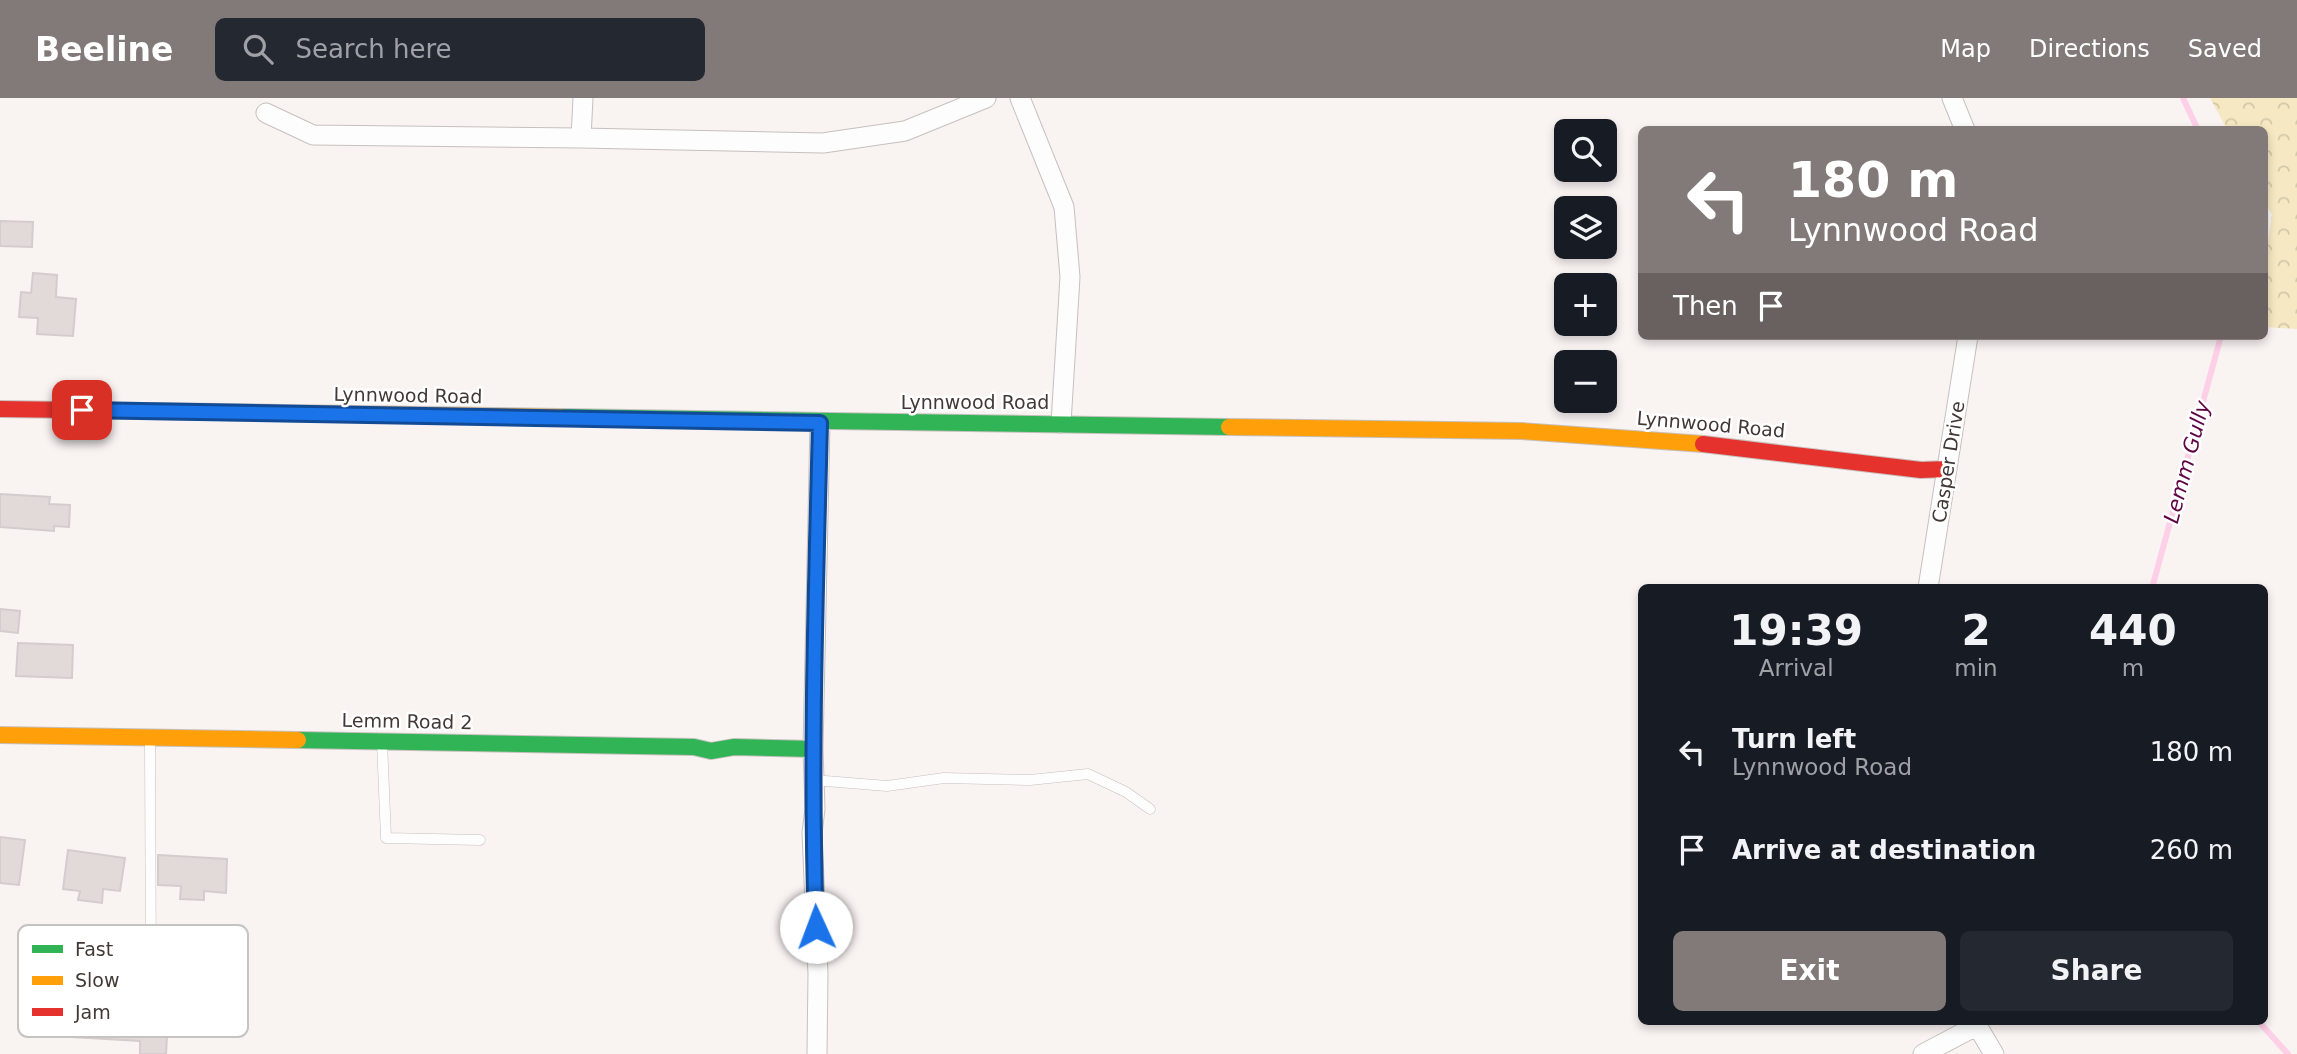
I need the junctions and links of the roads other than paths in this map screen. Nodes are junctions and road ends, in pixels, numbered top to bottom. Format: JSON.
{"nodes":[{"id":1,"x":583,"y":98,"type":"edge"},
{"id":2,"x":986,"y":98,"type":"edge"},
{"id":3,"x":1020,"y":98,"type":"edge"},
{"id":4,"x":1952,"y":98,"type":"edge"},
{"id":5,"x":266,"y":113,"type":"dead end"},
{"id":6,"x":1963,"y":126,"type":"edge"},
{"id":7,"x":581,"y":138,"type":"junction"},
{"id":8,"x":1967,"y":340,"type":"edge"},
{"id":9,"x":0,"y":409,"type":"edge"},
{"id":10,"x":820,"y":423,"type":"junction"},
{"id":11,"x":1061,"y":423,"type":"junction"},
{"id":12,"x":1947,"y":469,"type":"junction"},
{"id":13,"x":1929,"y":584,"type":"edge"},
{"id":14,"x":0,"y":735,"type":"edge"},
{"id":15,"x":150,"y":738,"type":"junction"},
{"id":16,"x":382,"y":742,"type":"junction"},
{"id":17,"x":813,"y":749,"type":"junction"},
{"id":18,"x":813,"y":780,"type":"junction"},
{"id":19,"x":1150,"y":809,"type":"dead end"},
{"id":20,"x":480,"y":840,"type":"dead end"},
{"id":21,"x":151,"y":925,"type":"edge"},
{"id":22,"x":1974,"y":1025,"type":"edge"},
{"id":23,"x":1977,"y":1025,"type":"edge"},
{"id":24,"x":817,"y":1054,"type":"edge"},
{"id":25,"x":1923,"y":1054,"type":"edge"},
{"id":26,"x":1994,"y":1054,"type":"edge"}],
"edges":[{"from":1,"to":7,"type":"street"},
{"from":2,"to":7,"type":"street"},
{"from":3,"to":11,"type":"street"},
{"from":4,"to":6,"type":"street"},
{"from":5,"to":7,"type":"street"},
{"from":8,"to":12,"type":"street","name":"Casper Drive"},
{"from":9,"to":10,"type":"street","name":"Lynnwood Road"},
{"from":10,"to":11,"type":"street","name":"Lynnwood Road"},
{"from":10,"to":17,"type":"street"},
{"from":11,"to":12,"type":"street","name":"Lynnwood Road"},
{"from":12,"to":13,"type":"street","name":"Casper Drive"},
{"from":14,"to":15,"type":"street","name":"Lemm Road 2"},
{"from":15,"to":16,"type":"street","name":"Lemm Road 2"},
{"from":15,"to":21,"type":"lane"},
{"from":16,"to":17,"type":"street","name":"Lemm Road 2"},
{"from":16,"to":20,"type":"lane"},
{"from":17,"to":18,"type":"street"},
{"from":18,"to":19,"type":"lane"},
{"from":18,"to":24,"type":"street"},
{"from":22,"to":25,"type":"street"},
{"from":23,"to":26,"type":"street"}]}
